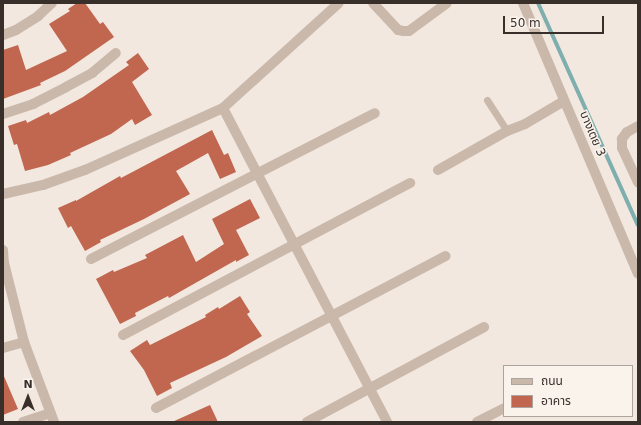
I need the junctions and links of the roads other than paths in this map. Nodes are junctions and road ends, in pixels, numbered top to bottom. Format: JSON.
{"nodes":[{"id":1,"x":52,"y":3,"type":"edge"},
{"id":2,"x":340,"y":3,"type":"edge"},
{"id":3,"x":373,"y":3,"type":"edge"},
{"id":4,"x":447,"y":3,"type":"edge"},
{"id":5,"x":524,"y":3,"type":"edge"},
{"id":6,"x":3,"y":35,"type":"edge"},
{"id":7,"x":116,"y":54,"type":"dead end"},
{"id":8,"x":487,"y":100,"type":"dead end"},
{"id":9,"x":564,"y":101,"type":"junction"},
{"id":10,"x":223,"y":108,"type":"junction"},
{"id":11,"x":375,"y":113,"type":"dead end"},
{"id":12,"x":3,"y":114,"type":"edge"},
{"id":13,"x":638,"y":126,"type":"edge"},
{"id":14,"x":507,"y":131,"type":"junction"},
{"id":15,"x":438,"y":170,"type":"dead end"},
{"id":16,"x":258,"y":175,"type":"junction"},
{"id":17,"x":638,"y":182,"type":"edge"},
{"id":18,"x":410,"y":183,"type":"dead end"},
{"id":19,"x":3,"y":194,"type":"edge"},
{"id":20,"x":295,"y":246,"type":"junction"},
{"id":21,"x":3,"y":250,"type":"edge"},
{"id":22,"x":446,"y":256,"type":"dead end"},
{"id":23,"x":91,"y":259,"type":"dead end"},
{"id":24,"x":638,"y":274,"type":"edge"},
{"id":25,"x":5,"y":279,"type":"edge"},
{"id":26,"x":332,"y":315,"type":"junction"},
{"id":27,"x":484,"y":327,"type":"dead end"},
{"id":28,"x":123,"y":335,"type":"dead end"},
{"id":29,"x":24,"y":342,"type":"junction"},
{"id":30,"x":3,"y":348,"type":"edge"},
{"id":31,"x":370,"y":388,"type":"junction"},
{"id":32,"x":156,"y":408,"type":"dead end"},
{"id":33,"x":503,"y":409,"type":"edge"},
{"id":34,"x":52,"y":417,"type":"edge"},
{"id":35,"x":23,"y":422,"type":"edge"},
{"id":36,"x":306,"y":422,"type":"edge"},
{"id":37,"x":388,"y":422,"type":"edge"},
{"id":38,"x":477,"y":422,"type":"edge"}],
"edges":[{"from":1,"to":6,"type":"street"},
{"from":2,"to":10,"type":"street"},
{"from":3,"to":4,"type":"street"},
{"from":5,"to":9,"type":"street","name":"บางเตย 3"},
{"from":7,"to":12,"type":"street"},
{"from":8,"to":14,"type":"lane"},
{"from":9,"to":14,"type":"street"},
{"from":9,"to":24,"type":"street","name":"บางเตย 3"},
{"from":10,"to":16,"type":"street"},
{"from":10,"to":19,"type":"street"},
{"from":11,"to":16,"type":"street"},
{"from":13,"to":17,"type":"street"},
{"from":14,"to":15,"type":"street"},
{"from":16,"to":20,"type":"street"},
{"from":16,"to":23,"type":"street"},
{"from":18,"to":20,"type":"street"},
{"from":20,"to":26,"type":"street"},
{"from":20,"to":28,"type":"street"},
{"from":21,"to":25,"type":"street"},
{"from":22,"to":26,"type":"street"},
{"from":25,"to":29,"type":"street"},
{"from":26,"to":31,"type":"street"},
{"from":26,"to":32,"type":"street"},
{"from":27,"to":31,"type":"street"},
{"from":29,"to":30,"type":"street"},
{"from":29,"to":34,"type":"street"},
{"from":31,"to":36,"type":"street"},
{"from":31,"to":37,"type":"street"},
{"from":33,"to":38,"type":"street"},
{"from":34,"to":35,"type":"street"}]}
